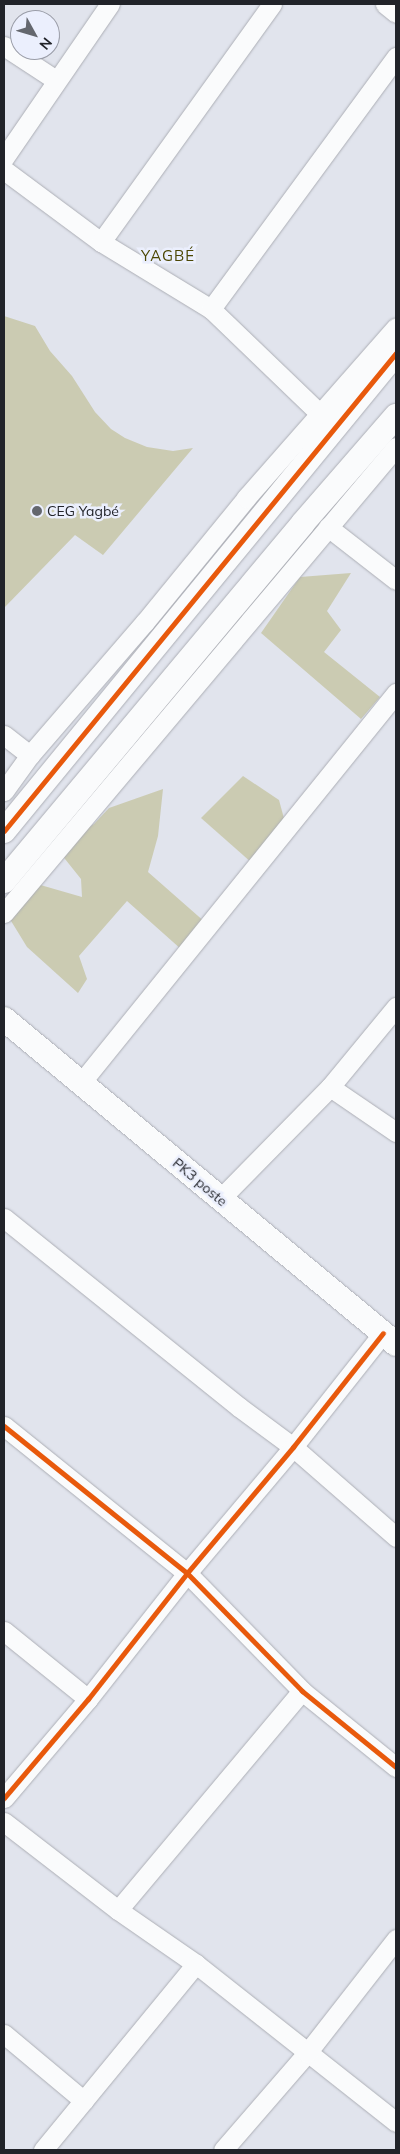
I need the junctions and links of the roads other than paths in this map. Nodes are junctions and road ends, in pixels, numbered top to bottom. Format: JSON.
{"nodes":[{"id":1,"x":110,"y":4,"type":"edge"},
{"id":2,"x":272,"y":4,"type":"edge"},
{"id":3,"x":385,"y":4,"type":"edge"},
{"id":4,"x":396,"y":13,"type":"edge"},
{"id":5,"x":4,"y":46,"type":"edge"},
{"id":6,"x":396,"y":57,"type":"edge"},
{"id":7,"x":56,"y":80,"type":"junction"},
{"id":8,"x":4,"y":158,"type":"edge"},
{"id":9,"x":4,"y":170,"type":"edge"},
{"id":10,"x":101,"y":242,"type":"junction"},
{"id":11,"x":211,"y":308,"type":"junction"},
{"id":12,"x":396,"y":327,"type":"edge"},
{"id":13,"x":396,"y":353,"type":"edge"},
{"id":14,"x":320,"y":414,"type":"junction"},
{"id":15,"x":396,"y":416,"type":"edge"},
{"id":16,"x":396,"y":448,"type":"edge"},
{"id":17,"x":328,"y":527,"type":"junction"},
{"id":18,"x":396,"y":580,"type":"edge"},
{"id":19,"x":396,"y":693,"type":"edge"},
{"id":20,"x":4,"y":735,"type":"edge"},
{"id":21,"x":30,"y":755,"type":"junction"},
{"id":22,"x":4,"y":791,"type":"edge"},
{"id":23,"x":4,"y":831,"type":"edge"},
{"id":24,"x":4,"y":881,"type":"edge"},
{"id":25,"x":4,"y":913,"type":"edge"},
{"id":26,"x":396,"y":1007,"type":"edge"},
{"id":27,"x":4,"y":1020,"type":"edge"},
{"id":28,"x":80,"y":1084,"type":"junction"},
{"id":29,"x":330,"y":1086,"type":"junction"},
{"id":30,"x":396,"y":1132,"type":"edge"},
{"id":31,"x":220,"y":1199,"type":"junction"},
{"id":32,"x":4,"y":1218,"type":"edge"},
{"id":33,"x":389,"y":1339,"type":"edge"},
{"id":34,"x":4,"y":1426,"type":"edge"},
{"id":35,"x":292,"y":1447,"type":"junction"},
{"id":36,"x":396,"y":1537,"type":"edge"},
{"id":37,"x":187,"y":1573,"type":"junction"},
{"id":38,"x":4,"y":1631,"type":"edge"},
{"id":39,"x":302,"y":1691,"type":"junction"},
{"id":40,"x":88,"y":1699,"type":"junction"},
{"id":41,"x":396,"y":1767,"type":"edge"},
{"id":42,"x":4,"y":1798,"type":"edge"},
{"id":43,"x":4,"y":1822,"type":"edge"},
{"id":44,"x":118,"y":1910,"type":"junction"},
{"id":45,"x":396,"y":1939,"type":"edge"},
{"id":46,"x":196,"y":1964,"type":"junction"},
{"id":47,"x":4,"y":2034,"type":"edge"},
{"id":48,"x":307,"y":2053,"type":"junction"},
{"id":49,"x":84,"y":2100,"type":"junction"},
{"id":50,"x":396,"y":2122,"type":"edge"},
{"id":51,"x":43,"y":2150,"type":"edge"},
{"id":52,"x":223,"y":2150,"type":"edge"}],
"edges":[{"from":1,"to":7,"type":"street"},
{"from":2,"to":10,"type":"street"},
{"from":3,"to":4,"type":"street"},
{"from":5,"to":7,"type":"street"},
{"from":6,"to":11,"type":"street"},
{"from":7,"to":8,"type":"street"},
{"from":9,"to":10,"type":"street"},
{"from":10,"to":11,"type":"street"},
{"from":11,"to":14,"type":"street"},
{"from":12,"to":14,"type":"street"},
{"from":13,"to":23,"type":"street"},
{"from":14,"to":21,"type":"street"},
{"from":15,"to":24,"type":"street"},
{"from":16,"to":17,"type":"street"},
{"from":17,"to":18,"type":"street"},
{"from":17,"to":25,"type":"street"},
{"from":19,"to":28,"type":"street"},
{"from":20,"to":21,"type":"street"},
{"from":21,"to":22,"type":"street"},
{"from":26,"to":29,"type":"street"},
{"from":27,"to":28,"type":"street","name":"PK3 poste"},
{"from":28,"to":31,"type":"street","name":"PK3 poste"},
{"from":29,"to":30,"type":"street"},
{"from":29,"to":31,"type":"street"},
{"from":31,"to":33,"type":"street","name":"PK3 poste"},
{"from":32,"to":35,"type":"street"},
{"from":33,"to":35,"type":"street"},
{"from":34,"to":37,"type":"street"},
{"from":35,"to":36,"type":"street"},
{"from":35,"to":37,"type":"street"},
{"from":37,"to":39,"type":"street"},
{"from":37,"to":40,"type":"street"},
{"from":38,"to":40,"type":"street"},
{"from":39,"to":41,"type":"street"},
{"from":39,"to":44,"type":"street"},
{"from":40,"to":42,"type":"street"},
{"from":43,"to":44,"type":"street"},
{"from":44,"to":46,"type":"street"},
{"from":45,"to":48,"type":"street"},
{"from":46,"to":48,"type":"street"},
{"from":46,"to":49,"type":"street"},
{"from":47,"to":49,"type":"street"},
{"from":48,"to":50,"type":"street"},
{"from":48,"to":52,"type":"street"},
{"from":49,"to":51,"type":"street"}]}
